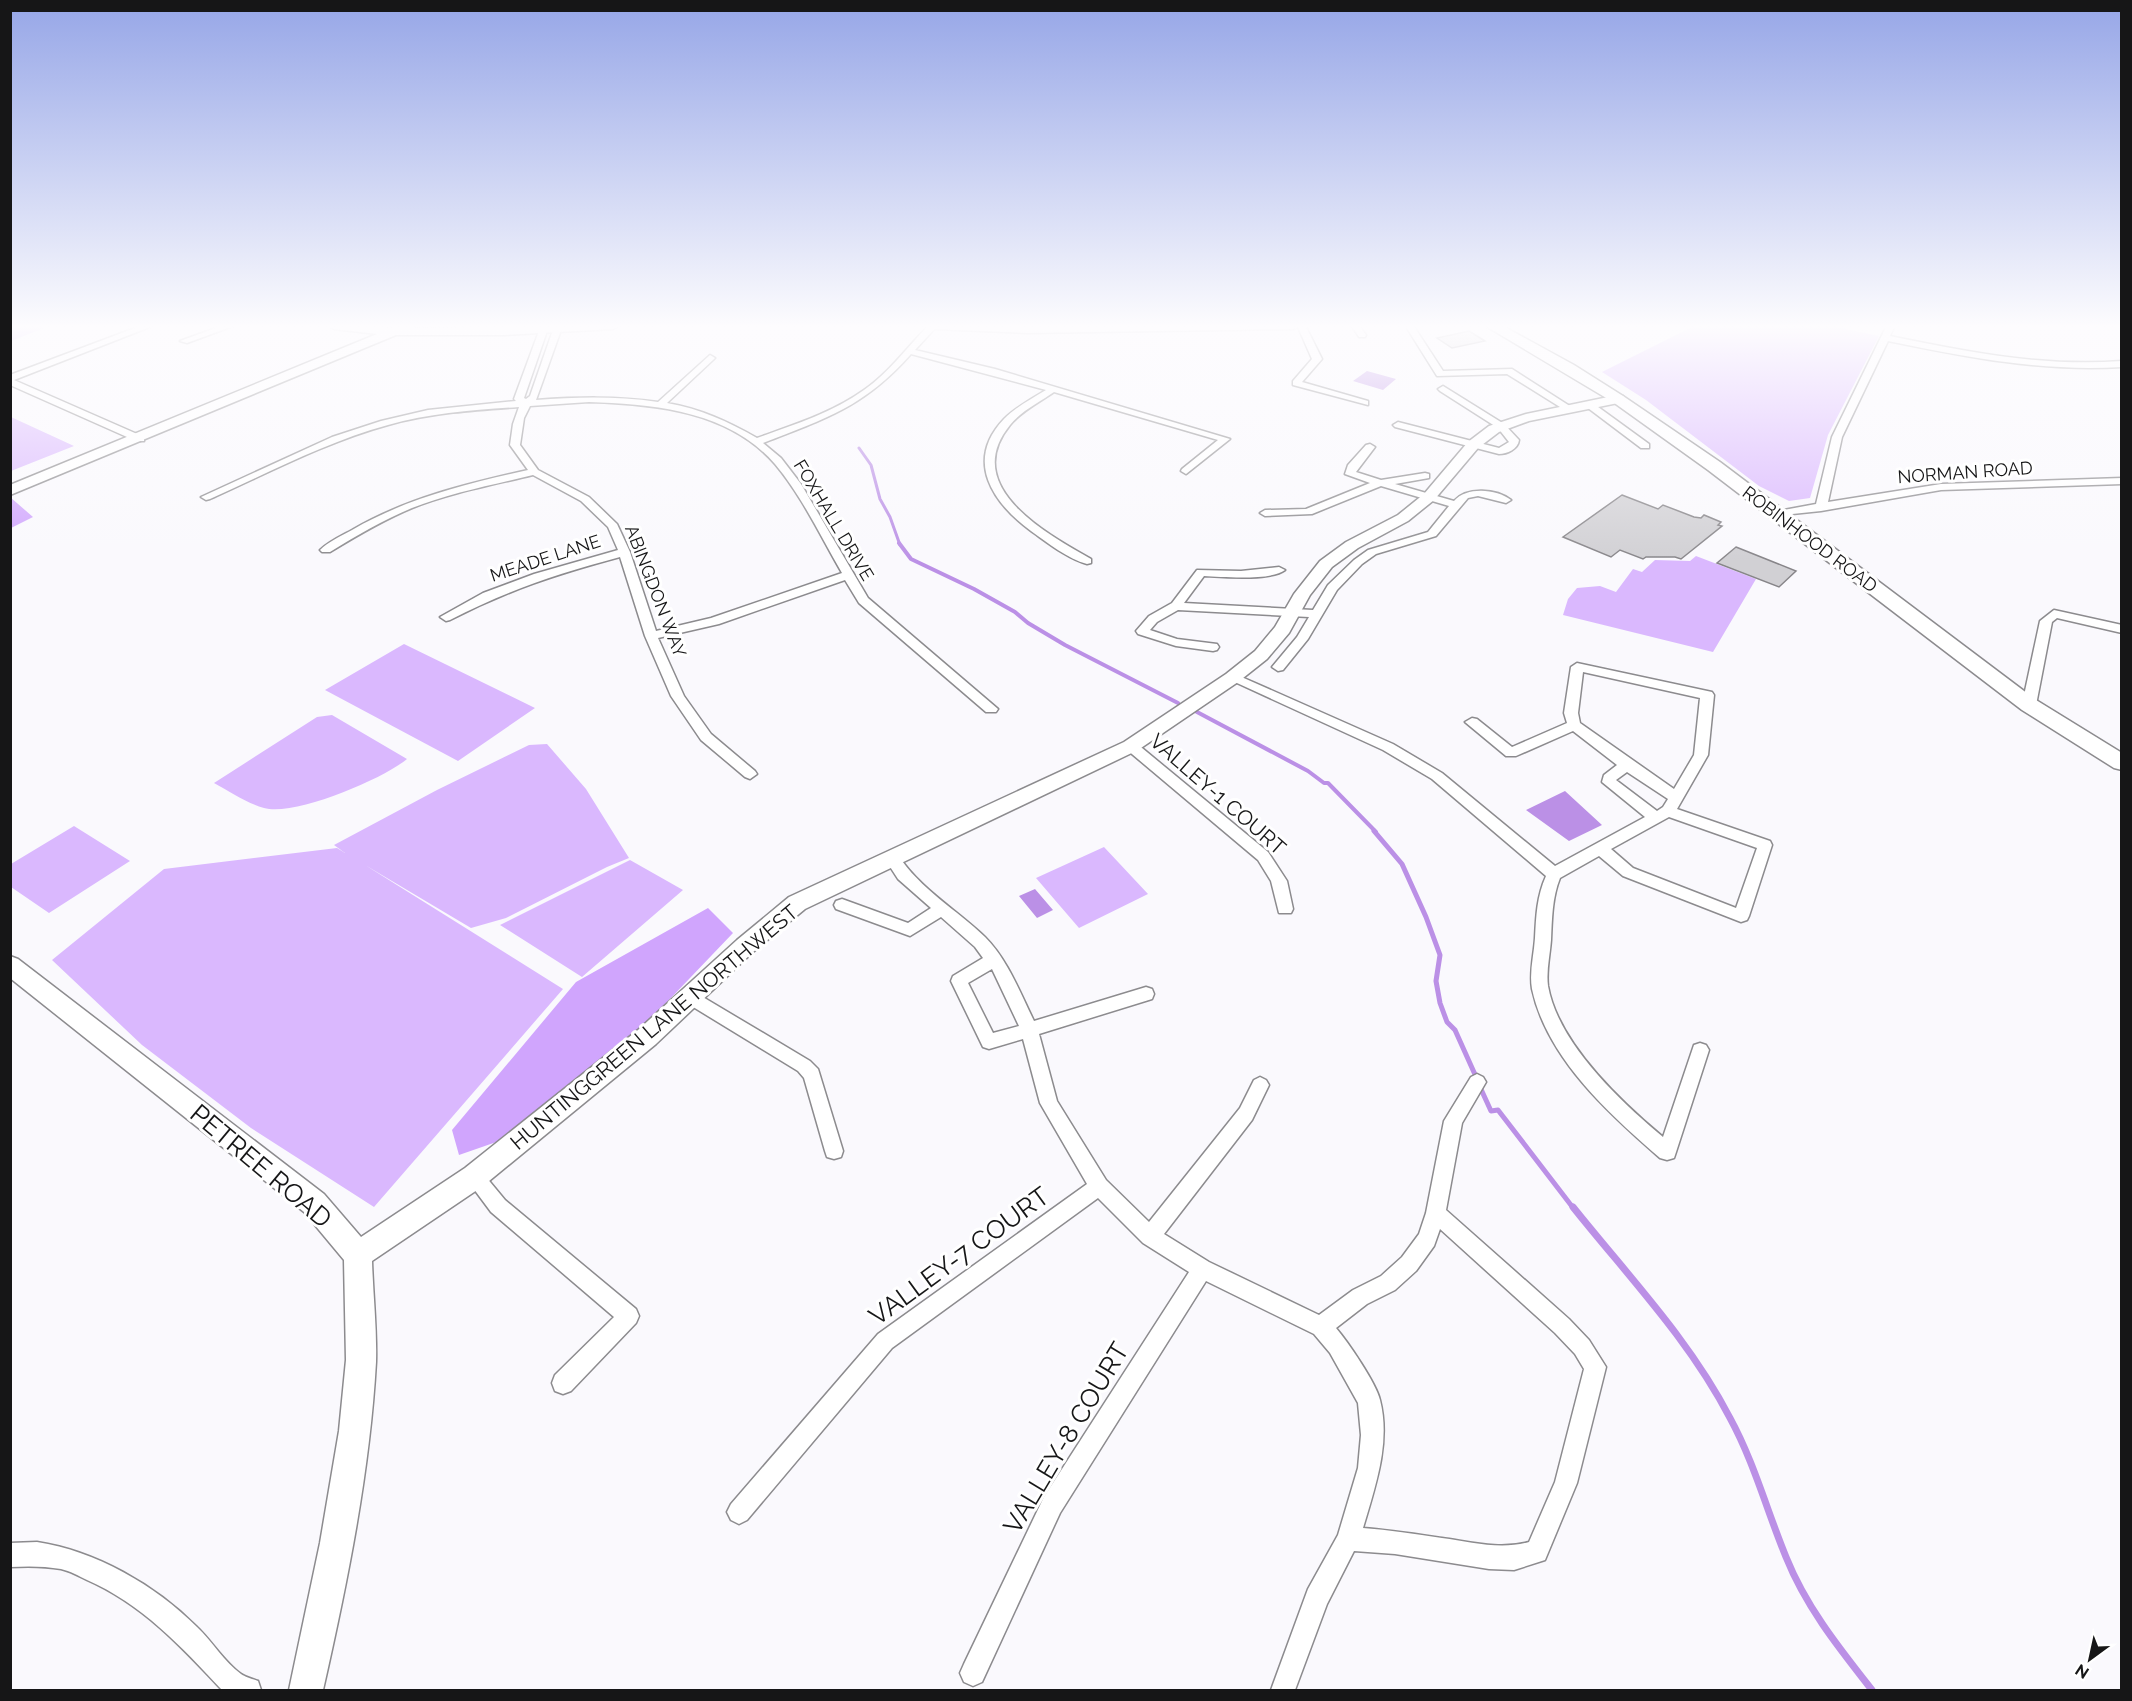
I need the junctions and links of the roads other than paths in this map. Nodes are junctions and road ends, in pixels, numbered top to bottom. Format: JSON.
{"nodes":[{"id":1,"x":65,"y":404,"type":"edge"},
{"id":2,"x":222,"y":404,"type":"edge"},
{"id":3,"x":512,"y":404,"type":"edge"},
{"id":4,"x":524,"y":404,"type":"edge"},
{"id":5,"x":663,"y":404,"type":"edge"},
{"id":6,"x":844,"y":404,"type":"edge"},
{"id":7,"x":1032,"y":404,"type":"edge"},
{"id":8,"x":1106,"y":404,"type":"edge"},
{"id":9,"x":1467,"y":404,"type":"edge"},
{"id":10,"x":1562,"y":404,"type":"edge"},
{"id":11,"x":1597,"y":404,"type":"edge"},
{"id":12,"x":1625,"y":404,"type":"edge"},
{"id":13,"x":1853,"y":404,"type":"edge"},
{"id":14,"x":1591,"y":406,"type":"junction"},
{"id":15,"x":1571,"y":410,"type":"junction"},
{"id":16,"x":1398,"y":425,"type":"dead end"},
{"id":17,"x":1501,"y":426,"type":"junction"},
{"id":18,"x":140,"y":439,"type":"junction"},
{"id":19,"x":756,"y":442,"type":"junction"},
{"id":20,"x":1473,"y":445,"type":"junction"},
{"id":21,"x":1645,"y":446,"type":"dead end"},
{"id":22,"x":1370,"y":447,"type":"dead end"},
{"id":23,"x":1186,"y":471,"type":"dead end"},
{"id":24,"x":534,"y":472,"type":"junction"},
{"id":25,"x":1425,"y":476,"type":"dead end"},
{"id":26,"x":2121,"y":481,"type":"edge"},
{"id":27,"x":1380,"y":483,"type":"junction"},
{"id":28,"x":10,"y":491,"type":"edge"},
{"id":29,"x":206,"y":497,"type":"dead end"},
{"id":30,"x":1429,"y":497,"type":"junction"},
{"id":31,"x":1506,"y":500,"type":"dead end"},
{"id":32,"x":1456,"y":505,"type":"junction"},
{"id":33,"x":1821,"y":507,"type":"junction"},
{"id":34,"x":1265,"y":513,"type":"dead end"},
{"id":35,"x":1777,"y":514,"type":"junction"},
{"id":36,"x":326,"y":550,"type":"dead end"},
{"id":37,"x":624,"y":552,"type":"junction"},
{"id":38,"x":1087,"y":561,"type":"dead end"},
{"id":39,"x":1279,"y":570,"type":"dead end"},
{"id":40,"x":848,"y":575,"type":"junction"},
{"id":41,"x":1176,"y":606,"type":"junction"},
{"id":42,"x":1293,"y":613,"type":"junction"},
{"id":43,"x":1317,"y":614,"type":"junction"},
{"id":44,"x":446,"y":617,"type":"dead end"},
{"id":45,"x":2121,"y":629,"type":"edge"},
{"id":46,"x":651,"y":636,"type":"junction"},
{"id":47,"x":1213,"y":647,"type":"dead end"},
{"id":48,"x":1278,"y":667,"type":"dead end"},
{"id":49,"x":1232,"y":678,"type":"junction"},
{"id":50,"x":2029,"y":705,"type":"junction"},
{"id":51,"x":991,"y":709,"type":"dead end"},
{"id":52,"x":1472,"y":722,"type":"dead end"},
{"id":53,"x":1574,"y":724,"type":"junction"},
{"id":54,"x":1131,"y":746,"type":"junction"},
{"id":55,"x":2121,"y":763,"type":"edge"},
{"id":56,"x":1627,"y":765,"type":"junction"},
{"id":57,"x":750,"y":774,"type":"dead end"},
{"id":58,"x":1667,"y":809,"type":"junction"},
{"id":59,"x":1600,"y":848,"type":"junction"},
{"id":60,"x":893,"y":859,"type":"junction"},
{"id":61,"x":1554,"y":873,"type":"junction"},
{"id":62,"x":842,"y":905,"type":"dead end"},
{"id":63,"x":942,"y":909,"type":"junction"},
{"id":64,"x":1285,"y":909,"type":"dead end"},
{"id":65,"x":994,"y":960,"type":"junction"},
{"id":66,"x":10,"y":965,"type":"edge"},
{"id":67,"x":1146,"y":994,"type":"dead end"},
{"id":68,"x":691,"y":997,"type":"junction"},
{"id":69,"x":1030,"y":1031,"type":"junction"},
{"id":70,"x":1700,"y":1050,"type":"dead end"},
{"id":71,"x":1477,"y":1082,"type":"dead end"},
{"id":72,"x":1260,"y":1085,"type":"dead end"},
{"id":73,"x":834,"y":1151,"type":"dead end"},
{"id":74,"x":474,"y":1177,"type":"junction"},
{"id":75,"x":1099,"y":1186,"type":"junction"},
{"id":76,"x":1436,"y":1213,"type":"junction"},
{"id":77,"x":1150,"y":1236,"type":"junction"},
{"id":78,"x":358,"y":1255,"type":"junction"},
{"id":79,"x":1202,"y":1269,"type":"junction"},
{"id":80,"x":1321,"y":1327,"type":"junction"},
{"id":81,"x":563,"y":1383,"type":"dead end"},
{"id":82,"x":739,"y":1512,"type":"dead end"},
{"id":83,"x":1348,"y":1539,"type":"junction"},
{"id":84,"x":10,"y":1555,"type":"edge"},
{"id":85,"x":973,"y":1673,"type":"dead end"},
{"id":86,"x":249,"y":1690,"type":"edge"},
{"id":87,"x":306,"y":1690,"type":"edge"},
{"id":88,"x":1283,"y":1690,"type":"edge"}],
"edges":[{"from":1,"to":18,"type":"street"},
{"from":2,"to":18,"type":"street"},
{"from":3,"to":29,"type":"street","name":"FOXHALL DRIVE"},
{"from":4,"to":24,"type":"street","name":"ABINGDON WAY"},
{"from":5,"to":19,"type":"street","name":"FOXHALL DRIVE"},
{"from":6,"to":19,"type":"street"},
{"from":7,"to":38,"type":"street"},
{"from":8,"to":23,"type":"street"},
{"from":9,"to":17,"type":"street"},
{"from":10,"to":15,"type":"street"},
{"from":11,"to":14,"type":"street","name":"HUNTINGGREEN LANE NORTHWEST"},
{"from":12,"to":35,"type":"main road","name":"ROBINHOOD ROAD"},
{"from":13,"to":33,"type":"street"},
{"from":14,"to":15,"type":"street","name":"HUNTINGGREEN LANE NORTHWEST"},
{"from":14,"to":21,"type":"street"},
{"from":15,"to":17,"type":"street","name":"HUNTINGGREEN LANE NORTHWEST"},
{"from":16,"to":20,"type":"street"},
{"from":17,"to":20,"type":"street","name":"HUNTINGGREEN LANE NORTHWEST"},
{"from":17,"to":20,"type":"street"},
{"from":18,"to":28,"type":"street"},
{"from":19,"to":40,"type":"street","name":"FOXHALL DRIVE"},
{"from":20,"to":30,"type":"street","name":"HUNTINGGREEN LANE NORTHWEST"},
{"from":22,"to":27,"type":"street"},
{"from":24,"to":36,"type":"street"},
{"from":24,"to":37,"type":"street","name":"ABINGDON WAY"},
{"from":25,"to":27,"type":"street"},
{"from":26,"to":33,"type":"street","name":"NORMAN ROAD"},
{"from":27,"to":30,"type":"street"},
{"from":27,"to":34,"type":"street"},
{"from":30,"to":32,"type":"street"},
{"from":30,"to":42,"type":"street","name":"HUNTINGGREEN LANE NORTHWEST"},
{"from":31,"to":32,"type":"street"},
{"from":32,"to":43,"type":"street"},
{"from":33,"to":35,"type":"street","name":"NORMAN ROAD"},
{"from":35,"to":50,"type":"main road","name":"ROBINHOOD ROAD"},
{"from":37,"to":44,"type":"street","name":"MEADE LANE"},
{"from":37,"to":46,"type":"street","name":"ABINGDON WAY"},
{"from":39,"to":41,"type":"street"},
{"from":40,"to":46,"type":"street"},
{"from":40,"to":51,"type":"street","name":"FOXHALL DRIVE"},
{"from":41,"to":42,"type":"street"},
{"from":41,"to":47,"type":"street"},
{"from":42,"to":43,"type":"street"},
{"from":42,"to":49,"type":"street","name":"HUNTINGGREEN LANE NORTHWEST"},
{"from":43,"to":48,"type":"street"},
{"from":45,"to":50,"type":"street"},
{"from":46,"to":57,"type":"street","name":"ABINGDON WAY"},
{"from":49,"to":54,"type":"street","name":"HUNTINGGREEN LANE NORTHWEST"},
{"from":49,"to":61,"type":"street"},
{"from":50,"to":55,"type":"main road","name":"ROBINHOOD ROAD"},
{"from":52,"to":53,"type":"street"},
{"from":53,"to":56,"type":"street"},
{"from":53,"to":58,"type":"street"},
{"from":54,"to":60,"type":"street","name":"HUNTINGGREEN LANE NORTHWEST"},
{"from":54,"to":64,"type":"street","name":"VALLEY-1 COURT"},
{"from":56,"to":58,"type":"street"},
{"from":56,"to":58,"type":"street"},
{"from":58,"to":59,"type":"street"},
{"from":58,"to":59,"type":"street"},
{"from":59,"to":61,"type":"street"},
{"from":60,"to":63,"type":"street"},
{"from":60,"to":68,"type":"street","name":"HUNTINGGREEN LANE NORTHWEST"},
{"from":61,"to":70,"type":"street"},
{"from":62,"to":63,"type":"street"},
{"from":63,"to":65,"type":"street"},
{"from":65,"to":69,"type":"street"},
{"from":65,"to":69,"type":"street"},
{"from":66,"to":78,"type":"street","name":"PETREE ROAD"},
{"from":67,"to":69,"type":"street"},
{"from":68,"to":73,"type":"street"},
{"from":68,"to":74,"type":"street","name":"HUNTINGGREEN LANE NORTHWEST"},
{"from":69,"to":75,"type":"street"},
{"from":71,"to":76,"type":"street"},
{"from":72,"to":77,"type":"street"},
{"from":74,"to":78,"type":"street","name":"HUNTINGGREEN LANE NORTHWEST"},
{"from":74,"to":81,"type":"street"},
{"from":75,"to":77,"type":"street"},
{"from":75,"to":82,"type":"street","name":"VALLEY-7 COURT"},
{"from":76,"to":80,"type":"street"},
{"from":76,"to":83,"type":"street"},
{"from":77,"to":79,"type":"street"},
{"from":78,"to":87,"type":"street"},
{"from":79,"to":80,"type":"street"},
{"from":79,"to":85,"type":"street","name":"VALLEY-8 COURT"},
{"from":80,"to":83,"type":"street"},
{"from":83,"to":88,"type":"street"},
{"from":84,"to":86,"type":"street"}]}
